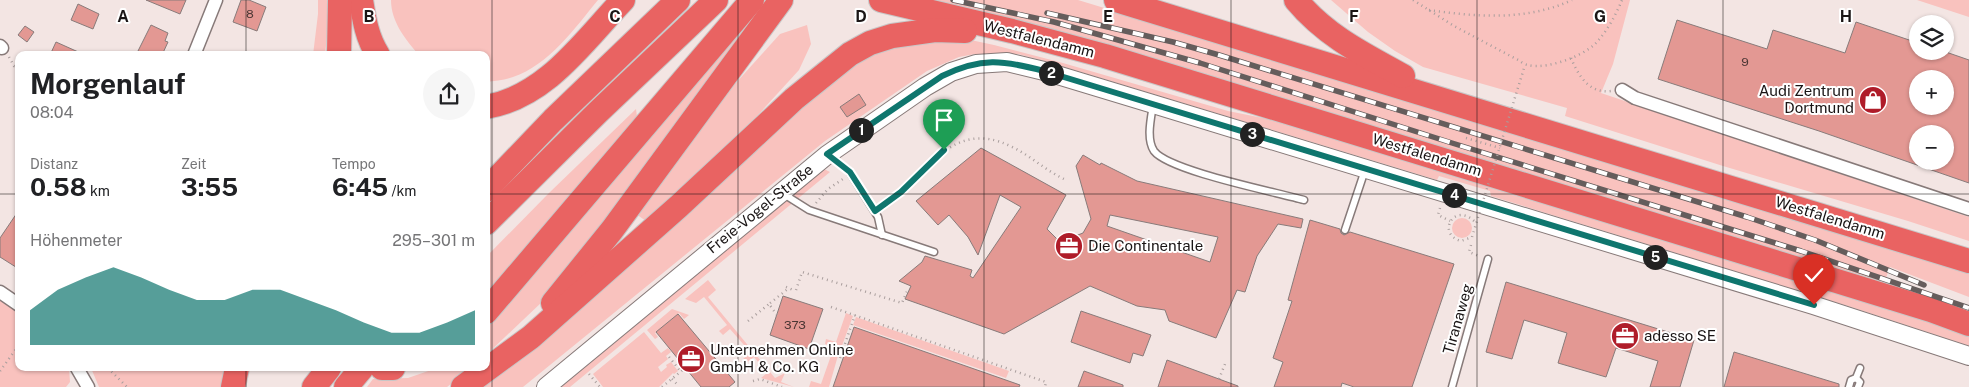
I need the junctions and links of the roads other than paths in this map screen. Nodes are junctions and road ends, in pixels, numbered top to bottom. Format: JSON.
{"nodes":[{"id":1,"x":216,"y":0,"type":"edge"},
{"id":2,"x":340,"y":0,"type":"edge"},
{"id":3,"x":361,"y":0,"type":"edge"},
{"id":4,"x":623,"y":0,"type":"edge"},
{"id":5,"x":664,"y":0,"type":"edge"},
{"id":6,"x":678,"y":0,"type":"edge"},
{"id":7,"x":716,"y":0,"type":"edge"},
{"id":8,"x":752,"y":0,"type":"edge"},
{"id":9,"x":781,"y":0,"type":"edge"},
{"id":10,"x":881,"y":0,"type":"edge"},
{"id":11,"x":1116,"y":0,"type":"edge"},
{"id":12,"x":1296,"y":0,"type":"edge"},
{"id":13,"x":1012,"y":31,"type":"junction"},
{"id":14,"x":645,"y":32,"type":"junction"},
{"id":15,"x":337,"y":49,"type":"edge"},
{"id":16,"x":196,"y":51,"type":"edge"},
{"id":17,"x":375,"y":51,"type":"edge"},
{"id":18,"x":1622,"y":90,"type":"dead end"},
{"id":19,"x":1433,"y":97,"type":"junction"},
{"id":20,"x":1153,"y":104,"type":"junction"},
{"id":21,"x":490,"y":106,"type":"edge"},
{"id":22,"x":827,"y":154,"type":"junction"},
{"id":23,"x":1366,"y":169,"type":"junction"},
{"id":24,"x":490,"y":186,"type":"edge"},
{"id":25,"x":781,"y":192,"type":"junction"},
{"id":26,"x":1304,"y":200,"type":"dead end"},
{"id":27,"x":1969,"y":209,"type":"edge"},
{"id":28,"x":490,"y":219,"type":"edge"},
{"id":29,"x":1345,"y":230,"type":"dead end"},
{"id":30,"x":882,"y":235,"type":"junction"},
{"id":31,"x":934,"y":252,"type":"dead end"},
{"id":32,"x":1488,"y":258,"type":"road end"},
{"id":33,"x":1969,"y":261,"type":"edge"},
{"id":34,"x":0,"y":292,"type":"edge"},
{"id":35,"x":15,"y":302,"type":"edge"},
{"id":36,"x":490,"y":307,"type":"edge"},
{"id":37,"x":1969,"y":324,"type":"edge"},
{"id":38,"x":1969,"y":356,"type":"edge"},
{"id":39,"x":490,"y":366,"type":"joint"},
{"id":40,"x":1860,"y":368,"type":"dead end"},
{"id":41,"x":78,"y":371,"type":"edge"},
{"id":42,"x":79,"y":371,"type":"edge"},
{"id":43,"x":236,"y":371,"type":"edge"},
{"id":44,"x":327,"y":371,"type":"edge"},
{"id":45,"x":359,"y":371,"type":"edge"},
{"id":46,"x":484,"y":371,"type":"edge"},
{"id":47,"x":1856,"y":378,"type":"junction"},
{"id":48,"x":75,"y":387,"type":"edge"},
{"id":49,"x":88,"y":387,"type":"edge"},
{"id":50,"x":233,"y":387,"type":"edge"},
{"id":51,"x":314,"y":387,"type":"edge"},
{"id":52,"x":346,"y":387,"type":"edge"},
{"id":53,"x":463,"y":387,"type":"edge"},
{"id":54,"x":546,"y":387,"type":"edge"},
{"id":55,"x":1452,"y":387,"type":"edge"},
{"id":56,"x":1849,"y":387,"type":"edge"},
{"id":57,"x":1858,"y":387,"type":"edge"}],
"edges":[{"from":1,"to":16,"type":"street"},
{"from":2,"to":15,"type":"highway"},
{"from":3,"to":17,"type":"highway"},
{"from":4,"to":21,"type":"highway"},
{"from":5,"to":14,"type":"highway"},
{"from":6,"to":14,"type":"highway"},
{"from":7,"to":28,"type":"highway"},
{"from":8,"to":36,"type":"highway"},
{"from":9,"to":39,"type":"highway"},
{"from":10,"to":13,"type":"highway","name":"Westfalendamm"},
{"from":11,"to":19,"type":"highway","name":"Westfalendamm"},
{"from":12,"to":19,"type":"highway"},
{"from":13,"to":37,"type":"highway","name":"Westfalendamm"},
{"from":13,"to":39,"type":"highway"},
{"from":14,"to":24,"type":"highway"},
{"from":18,"to":27,"type":"street"},
{"from":19,"to":33,"type":"highway","name":"Westfalendamm"},
{"from":20,"to":22,"type":"street","name":"Freie-Vogel-Straße"},
{"from":20,"to":23,"type":"street","name":"Freie-Vogel-Straße"},
{"from":20,"to":26,"type":"lane"},
{"from":22,"to":25,"type":"street","name":"Freie-Vogel-Straße"},
{"from":22,"to":30,"type":"lane"},
{"from":23,"to":29,"type":"lane"},
{"from":23,"to":38,"type":"street","name":"Freie-Vogel-Straße"},
{"from":25,"to":30,"type":"lane"},
{"from":25,"to":54,"type":"street","name":"Freie-Vogel-Straße"},
{"from":30,"to":31,"type":"lane"},
{"from":32,"to":55,"type":"lane","name":"Tiranaweg"},
{"from":34,"to":35,"type":"street"},
{"from":40,"to":47,"type":"lane"},
{"from":41,"to":48,"type":"street"},
{"from":42,"to":49,"type":"street"},
{"from":43,"to":50,"type":"highway"},
{"from":44,"to":51,"type":"highway"},
{"from":45,"to":52,"type":"highway"},
{"from":46,"to":53,"type":"highway"},
{"from":47,"to":56,"type":"lane"},
{"from":47,"to":57,"type":"lane"}]}
